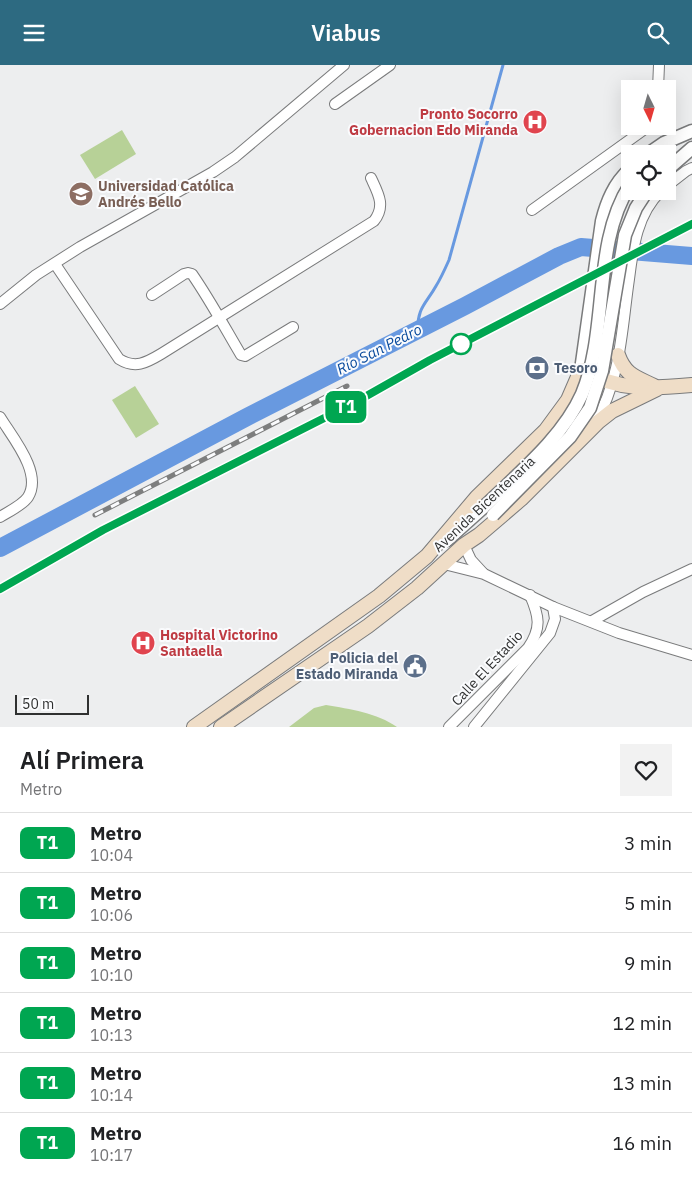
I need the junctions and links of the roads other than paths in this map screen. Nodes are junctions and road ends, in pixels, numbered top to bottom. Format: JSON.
{"nodes":[{"id":1,"x":344,"y":65,"type":"edge"},
{"id":2,"x":390,"y":65,"type":"edge"},
{"id":3,"x":659,"y":65,"type":"edge"},
{"id":4,"x":658,"y":80,"type":"edge"},
{"id":5,"x":335,"y":104,"type":"dead end"},
{"id":6,"x":692,"y":131,"type":"edge"},
{"id":7,"x":636,"y":135,"type":"edge"},
{"id":8,"x":661,"y":145,"type":"edge"},
{"id":9,"x":672,"y":145,"type":"edge"},
{"id":10,"x":692,"y":148,"type":"edge"},
{"id":11,"x":676,"y":162,"type":"edge"},
{"id":12,"x":692,"y":168,"type":"edge"},
{"id":13,"x":371,"y":178,"type":"dead end"},
{"id":14,"x":621,"y":179,"type":"edge"},
{"id":15,"x":676,"y":179,"type":"edge"},
{"id":16,"x":621,"y":200,"type":"edge"},
{"id":17,"x":641,"y":200,"type":"edge"},
{"id":18,"x":654,"y":200,"type":"edge"},
{"id":19,"x":532,"y":210,"type":"dead end"},
{"id":20,"x":55,"y":264,"type":"junction"},
{"id":21,"x":152,"y":295,"type":"dead end"},
{"id":22,"x":0,"y":303,"type":"edge"},
{"id":23,"x":219,"y":318,"type":"junction"},
{"id":24,"x":293,"y":327,"type":"dead end"},
{"id":25,"x":618,"y":355,"type":"junction"},
{"id":26,"x":581,"y":370,"type":"junction"},
{"id":27,"x":611,"y":384,"type":"junction"},
{"id":28,"x":692,"y":385,"type":"edge"},
{"id":29,"x":659,"y":388,"type":"junction"},
{"id":30,"x":0,"y":417,"type":"edge"},
{"id":31,"x":591,"y":429,"type":"junction"},
{"id":32,"x":489,"y":510,"type":"junction"},
{"id":33,"x":1,"y":513,"type":"edge"},
{"id":34,"x":465,"y":544,"type":"junction"},
{"id":35,"x":427,"y":556,"type":"junction"},
{"id":36,"x":444,"y":564,"type":"junction"},
{"id":37,"x":692,"y":569,"type":"edge"},
{"id":38,"x":484,"y":574,"type":"junction"},
{"id":39,"x":530,"y":595,"type":"junction"},
{"id":40,"x":553,"y":607,"type":"junction"},
{"id":41,"x":592,"y":621,"type":"junction"},
{"id":42,"x":692,"y":655,"type":"edge"},
{"id":43,"x":194,"y":727,"type":"edge"},
{"id":44,"x":221,"y":727,"type":"edge"},
{"id":45,"x":449,"y":727,"type":"edge"},
{"id":46,"x":474,"y":727,"type":"edge"}],
"edges":[{"from":1,"to":20,"type":"street"},
{"from":2,"to":5,"type":"street"},
{"from":3,"to":4,"type":"street"},
{"from":6,"to":8,"type":"street"},
{"from":6,"to":9,"type":"street"},
{"from":7,"to":19,"type":"street"},
{"from":10,"to":11,"type":"street"},
{"from":12,"to":15,"type":"street"},
{"from":13,"to":23,"type":"street"},
{"from":14,"to":26,"type":"street"},
{"from":16,"to":32,"type":"street","name":"Avenida Bicentenaria","bridge":true},
{"from":17,"to":32,"type":"street","name":"Avenida Bicentenaria","bridge":true},
{"from":18,"to":25,"type":"street"},
{"from":20,"to":22,"type":"street"},
{"from":20,"to":23,"type":"street"},
{"from":21,"to":23,"type":"street"},
{"from":23,"to":24,"type":"street"},
{"from":25,"to":27,"type":"street"},
{"from":25,"to":29,"type":"main road"},
{"from":26,"to":27,"type":"main road"},
{"from":26,"to":35,"type":"main road"},
{"from":27,"to":29,"type":"main road"},
{"from":27,"to":31,"type":"street"},
{"from":28,"to":29,"type":"main road"},
{"from":29,"to":31,"type":"main road"},
{"from":30,"to":33,"type":"street"},
{"from":31,"to":34,"type":"main road"},
{"from":32,"to":34,"type":"street","name":"Avenida Bicentenaria"},
{"from":32,"to":35,"type":"street","name":"Avenida Bicentenaria"},
{"from":34,"to":36,"type":"main road","name":"Avenida Bicentenaria"},
{"from":34,"to":38,"type":"street"},
{"from":35,"to":43,"type":"main road","name":"Avenida Bicentenaria"},
{"from":36,"to":38,"type":"street"},
{"from":36,"to":44,"type":"main road","name":"Avenida Bicentenaria"},
{"from":37,"to":41,"type":"street"},
{"from":38,"to":39,"type":"street"},
{"from":39,"to":40,"type":"street"},
{"from":39,"to":45,"type":"street","name":"Calle El Estadio"},
{"from":40,"to":41,"type":"street"},
{"from":40,"to":46,"type":"street","name":"Calle El Estadio"},
{"from":41,"to":42,"type":"street"}]}
